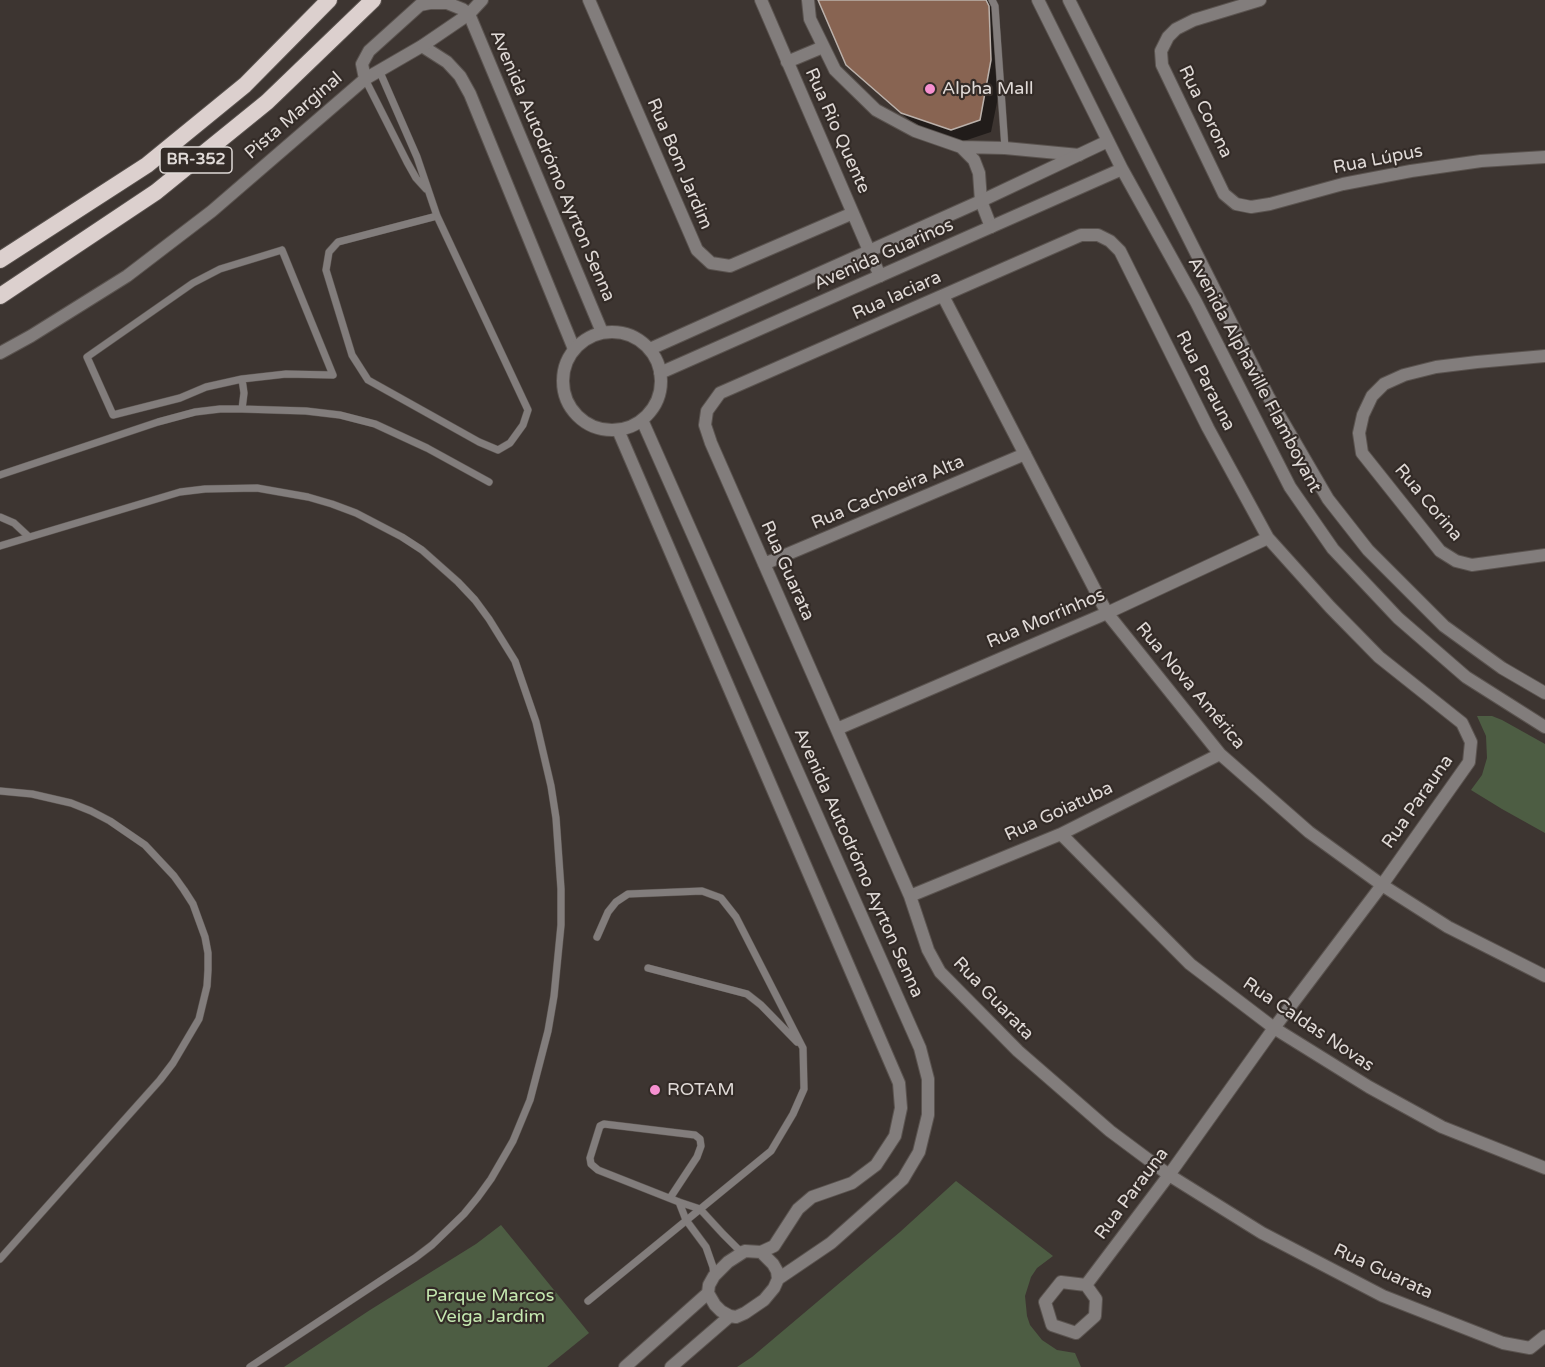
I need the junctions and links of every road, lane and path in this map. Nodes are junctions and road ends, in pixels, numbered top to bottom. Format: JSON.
{"nodes":[{"id":1,"x":328,"y":0,"type":"edge"},
{"id":2,"x":373,"y":0,"type":"edge"},
{"id":3,"x":482,"y":0,"type":"edge"},
{"id":4,"x":589,"y":0,"type":"edge"},
{"id":5,"x":761,"y":0,"type":"edge"},
{"id":6,"x":808,"y":0,"type":"edge"},
{"id":7,"x":992,"y":0,"type":"edge"},
{"id":8,"x":1038,"y":0,"type":"edge"},
{"id":9,"x":1069,"y":0,"type":"edge"},
{"id":10,"x":1260,"y":0,"type":"edge"},
{"id":11,"x":469,"y":14,"type":"junction"},
{"id":12,"x":422,"y":46,"type":"junction"},
{"id":13,"x":824,"y":47,"type":"junction"},
{"id":14,"x":787,"y":62,"type":"junction"},
{"id":15,"x":379,"y":70,"type":"junction"},
{"id":16,"x":365,"y":79,"type":"junction"},
{"id":17,"x":407,"y":132,"type":"junction"},
{"id":18,"x":394,"y":140,"type":"junction"},
{"id":19,"x":1108,"y":141,"type":"junction"},
{"id":20,"x":961,"y":147,"type":"junction"},
{"id":21,"x":1005,"y":148,"type":"junction"},
{"id":22,"x":1079,"y":155,"type":"junction"},
{"id":23,"x":1545,"y":157,"type":"edge"},
{"id":24,"x":1122,"y":169,"type":"junction"},
{"id":25,"x":428,"y":191,"type":"junction"},
{"id":26,"x":1224,"y":194,"type":"joint"},
{"id":27,"x":981,"y":201,"type":"junction"},
{"id":28,"x":853,"y":213,"type":"junction"},
{"id":29,"x":437,"y":216,"type":"junction"},
{"id":30,"x":991,"y":227,"type":"junction"},
{"id":31,"x":870,"y":251,"type":"junction"},
{"id":32,"x":1120,"y":251,"type":"joint"},
{"id":33,"x":0,"y":260,"type":"edge"},
{"id":34,"x":880,"y":276,"type":"junction"},
{"id":35,"x":1216,"y":292,"type":"junction"},
{"id":36,"x":0,"y":296,"type":"edge"},
{"id":37,"x":943,"y":296,"type":"junction"},
{"id":38,"x":1196,"y":302,"type":"junction"},
{"id":39,"x":602,"y":332,"type":"junction"},
{"id":40,"x":574,"y":349,"type":"junction"},
{"id":41,"x":650,"y":349,"type":"junction"},
{"id":42,"x":0,"y":353,"type":"edge"},
{"id":43,"x":1545,"y":356,"type":"edge"},
{"id":44,"x":660,"y":373,"type":"junction"},
{"id":45,"x":242,"y":379,"type":"junction"},
{"id":46,"x":242,"y":409,"type":"junction"},
{"id":47,"x":642,"y":420,"type":"junction"},
{"id":48,"x":705,"y":425,"type":"joint"},
{"id":49,"x":618,"y":430,"type":"junction"},
{"id":50,"x":1025,"y":454,"type":"junction"},
{"id":51,"x":0,"y":475,"type":"edge"},
{"id":52,"x":489,"y":482,"type":"dead end"},
{"id":53,"x":0,"y":517,"type":"edge"},
{"id":54,"x":28,"y":537,"type":"junction"},
{"id":55,"x":1268,"y":538,"type":"junction"},
{"id":56,"x":0,"y":546,"type":"edge"},
{"id":57,"x":1545,"y":555,"type":"edge"},
{"id":58,"x":764,"y":564,"type":"junction"},
{"id":59,"x":1107,"y":613,"type":"junction"},
{"id":60,"x":1545,"y":693,"type":"edge"},
{"id":61,"x":1545,"y":727,"type":"edge"},
{"id":62,"x":837,"y":729,"type":"junction"},
{"id":63,"x":1220,"y":754,"type":"junction"},
{"id":64,"x":0,"y":791,"type":"edge"},
{"id":65,"x":1061,"y":834,"type":"junction"},
{"id":66,"x":1382,"y":885,"type":"junction"},
{"id":67,"x":910,"y":896,"type":"junction"},
{"id":68,"x":597,"y":937,"type":"dead end"},
{"id":69,"x":648,"y":968,"type":"dead end"},
{"id":70,"x":1545,"y":976,"type":"edge"},
{"id":71,"x":1274,"y":1028,"type":"junction"},
{"id":72,"x":803,"y":1048,"type":"junction"},
{"id":73,"x":1545,"y":1168,"type":"edge"},
{"id":74,"x":1169,"y":1175,"type":"junction"},
{"id":75,"x":670,"y":1198,"type":"junction"},
{"id":76,"x":679,"y":1202,"type":"junction"},
{"id":77,"x":700,"y":1209,"type":"junction"},
{"id":78,"x":686,"y":1220,"type":"junction"},
{"id":79,"x":745,"y":1251,"type":"junction"},
{"id":80,"x":761,"y":1252,"type":"junction"},
{"id":81,"x":0,"y":1259,"type":"edge"},
{"id":82,"x":714,"y":1276,"type":"junction"},
{"id":83,"x":778,"y":1279,"type":"junction"},
{"id":84,"x":1086,"y":1285,"type":"junction"},
{"id":85,"x":708,"y":1293,"type":"junction"},
{"id":86,"x":588,"y":1301,"type":"dead end"},
{"id":87,"x":730,"y":1316,"type":"junction"},
{"id":88,"x":1545,"y":1336,"type":"edge"},
{"id":89,"x":250,"y":1367,"type":"edge"},
{"id":90,"x":625,"y":1367,"type":"edge"},
{"id":91,"x":671,"y":1367,"type":"edge"}],
"edges":[{"from":1,"to":33,"type":"highway","number":"BR-352"},
{"from":2,"to":36,"type":"highway","number":"BR-352"},
{"from":3,"to":11,"type":"street","name":"Pista Marginal"},
{"from":4,"to":28,"type":"street","name":"Rua Bom Jardim"},
{"from":5,"to":14,"type":"street","name":"Rua Rio Quente"},
{"from":6,"to":13,"type":"street"},
{"from":7,"to":21,"type":"lane"},
{"from":8,"to":19,"type":"street","name":"Avenida Alphaville Flamboyant"},
{"from":9,"to":35,"type":"street","name":"Avenida Alphaville Flamboyant"},
{"from":10,"to":26,"type":"street","name":"Rua Corona"},
{"from":11,"to":12,"type":"street","name":"Pista Marginal"},
{"from":11,"to":16,"type":"street"},
{"from":11,"to":39,"type":"street","name":"Avenida Autodrómo Ayrton Senna"},
{"from":12,"to":15,"type":"street","name":"Pista Marginal"},
{"from":12,"to":40,"type":"street"},
{"from":13,"to":14,"type":"street"},
{"from":13,"to":20,"type":"street"},
{"from":14,"to":28,"type":"street","name":"Rua Rio Quente"},
{"from":15,"to":16,"type":"street","name":"Pista Marginal"},
{"from":15,"to":17,"type":"lane"},
{"from":16,"to":18,"type":"lane"},
{"from":16,"to":42,"type":"street","name":"Pista Marginal"},
{"from":17,"to":18,"type":"lane"},
{"from":17,"to":25,"type":"lane"},
{"from":18,"to":25,"type":"lane"},
{"from":19,"to":22,"type":"street","name":"Avenida Guarinos"},
{"from":19,"to":24,"type":"street","name":"Avenida Alphaville Flamboyant"},
{"from":20,"to":21,"type":"street"},
{"from":20,"to":27,"type":"street"},
{"from":21,"to":22,"type":"street"},
{"from":22,"to":27,"type":"street","name":"Avenida Guarinos"},
{"from":23,"to":26,"type":"street","name":"Rua Lúpus"},
{"from":24,"to":30,"type":"street","name":"Avenida Guarinos"},
{"from":24,"to":38,"type":"street","name":"Avenida Alphaville Flamboyant"},
{"from":25,"to":29,"type":"lane"},
{"from":27,"to":30,"type":"street"},
{"from":27,"to":31,"type":"street","name":"Avenida Guarinos"},
{"from":28,"to":31,"type":"street","name":"Rua Rio Quente"},
{"from":29,"to":29,"type":"lane"},
{"from":30,"to":34,"type":"street","name":"Avenida Guarinos"},
{"from":31,"to":34,"type":"street","name":"Rua Rio Quente"},
{"from":31,"to":41,"type":"street","name":"Avenida Guarinos"},
{"from":32,"to":37,"type":"street","name":"Rua Iaciara"},
{"from":32,"to":55,"type":"street","name":"Rua Parauna"},
{"from":34,"to":44,"type":"street","name":"Avenida Guarinos"},
{"from":35,"to":38,"type":"street"},
{"from":35,"to":60,"type":"street","name":"Avenida Alphaville Flamboyant"},
{"from":37,"to":48,"type":"street","name":"Rua Iaciara"},
{"from":37,"to":50,"type":"street","name":"Rua Nova América"},
{"from":38,"to":61,"type":"street","name":"Avenida Alphaville Flamboyant"},
{"from":39,"to":40,"type":"street"},
{"from":39,"to":41,"type":"street"},
{"from":40,"to":49,"type":"street"},
{"from":41,"to":44,"type":"street"},
{"from":43,"to":57,"type":"street","name":"Rua Corina"},
{"from":44,"to":47,"type":"street"},
{"from":45,"to":45,"type":"lane"},
{"from":45,"to":46,"type":"lane"},
{"from":46,"to":51,"type":"lane"},
{"from":46,"to":52,"type":"lane"},
{"from":47,"to":49,"type":"street"},
{"from":47,"to":83,"type":"street","name":"Avenida Autodrómo Ayrton Senna"},
{"from":48,"to":58,"type":"street","name":"Rua Guarata"},
{"from":49,"to":80,"type":"street"},
{"from":50,"to":58,"type":"street","name":"Rua Cachoeira Alta"},
{"from":50,"to":59,"type":"street","name":"Rua Nova América"},
{"from":53,"to":54,"type":"lane"},
{"from":54,"to":56,"type":"lane"},
{"from":54,"to":89,"type":"lane"},
{"from":55,"to":59,"type":"street","name":"Rua Morrinhos"},
{"from":55,"to":66,"type":"street","name":"Rua Parauna"},
{"from":58,"to":62,"type":"street","name":"Rua Guarata"},
{"from":59,"to":62,"type":"street","name":"Rua Morrinhos"},
{"from":59,"to":63,"type":"street","name":"Rua Nova América"},
{"from":62,"to":67,"type":"street","name":"Rua Guarata"},
{"from":63,"to":65,"type":"street","name":"Rua Goiatuba"},
{"from":63,"to":66,"type":"street","name":"Rua Nova América"},
{"from":64,"to":81,"type":"lane"},
{"from":65,"to":67,"type":"street","name":"Rua Goiatuba"},
{"from":65,"to":71,"type":"street","name":"Rua Caldas Novas"},
{"from":66,"to":70,"type":"street","name":"Rua Nova América"},
{"from":66,"to":71,"type":"street","name":"Rua Parauna"},
{"from":67,"to":74,"type":"street","name":"Rua Guarata"},
{"from":68,"to":72,"type":"lane"},
{"from":69,"to":72,"type":"lane"},
{"from":71,"to":73,"type":"street","name":"Rua Caldas Novas"},
{"from":71,"to":74,"type":"street","name":"Rua Parauna"},
{"from":72,"to":77,"type":"lane"},
{"from":74,"to":84,"type":"street","name":"Rua Parauna"},
{"from":74,"to":88,"type":"street","name":"Rua Guarata"},
{"from":75,"to":75,"type":"lane"},
{"from":75,"to":76,"type":"lane"},
{"from":76,"to":77,"type":"lane"},
{"from":76,"to":78,"type":"lane"},
{"from":77,"to":78,"type":"lane"},
{"from":77,"to":79,"type":"lane"},
{"from":78,"to":82,"type":"lane"},
{"from":78,"to":86,"type":"lane"},
{"from":79,"to":80,"type":"street"},
{"from":79,"to":82,"type":"street"},
{"from":80,"to":83,"type":"street"},
{"from":82,"to":85,"type":"street"},
{"from":83,"to":87,"type":"street","name":"Avenida Autodrómo Ayrton Senna"},
{"from":84,"to":84,"type":"street"},
{"from":85,"to":87,"type":"street"},
{"from":85,"to":90,"type":"street"},
{"from":87,"to":91,"type":"street","name":"Avenida Autodrómo Ayrton Senna"}]}
